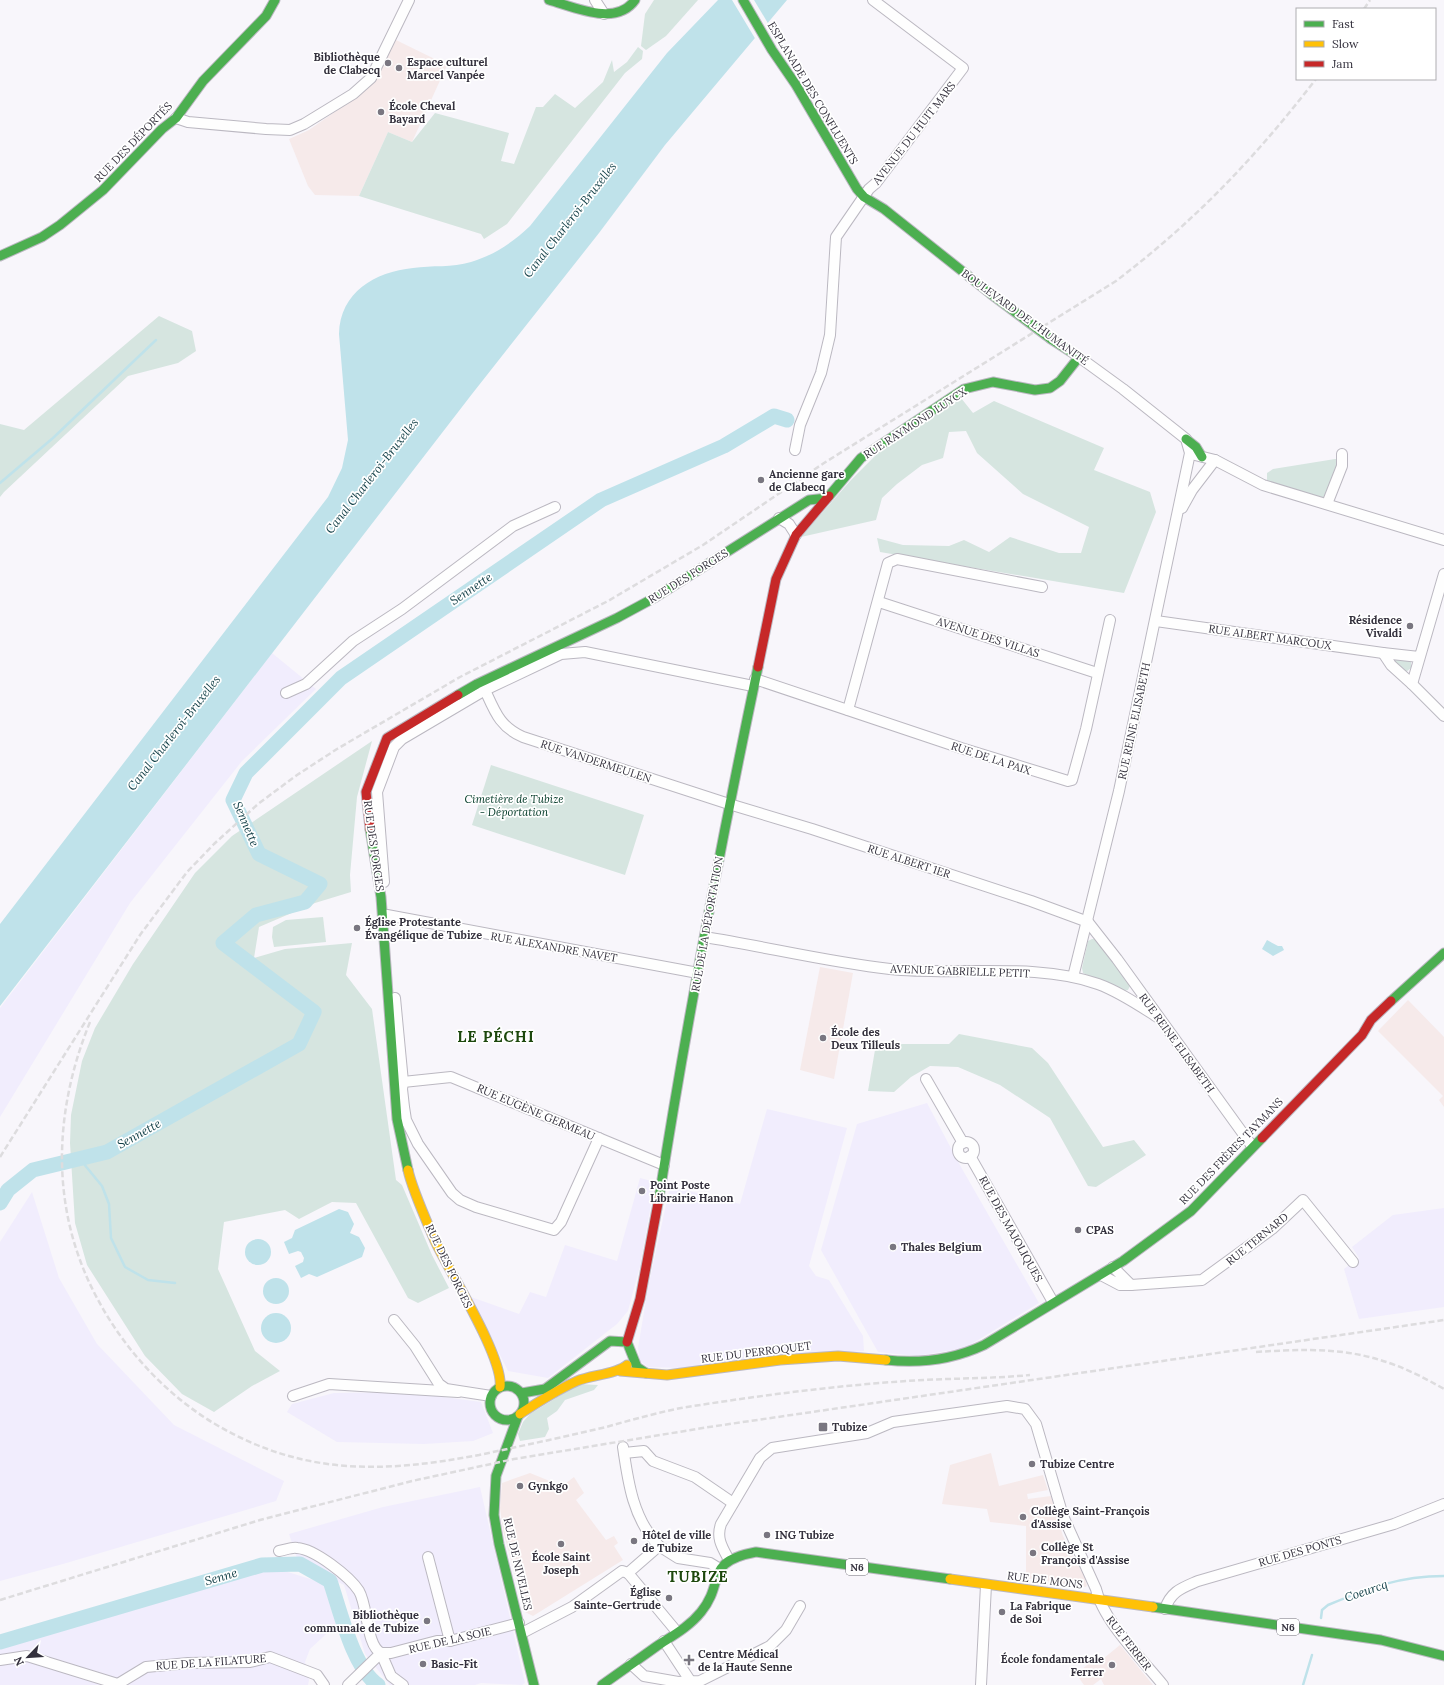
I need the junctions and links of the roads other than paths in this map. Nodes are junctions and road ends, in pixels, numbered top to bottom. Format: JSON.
{"nodes":[{"id":1,"x":275,"y":0,"type":"edge"},
{"id":2,"x":409,"y":0,"type":"edge"},
{"id":3,"x":549,"y":0,"type":"edge"},
{"id":4,"x":595,"y":0,"type":"edge"},
{"id":5,"x":636,"y":0,"type":"edge"},
{"id":6,"x":743,"y":0,"type":"edge"},
{"id":7,"x":873,"y":0,"type":"edge"},
{"id":8,"x":604,"y":14,"type":"junction"},
{"id":9,"x":176,"y":118,"type":"junction"},
{"id":10,"x":864,"y":197,"type":"junction"},
{"id":11,"x":0,"y":256,"type":"edge"},
{"id":12,"x":1078,"y":357,"type":"junction"},
{"id":13,"x":1186,"y":439,"type":"junction"},
{"id":14,"x":795,"y":450,"type":"dead end"},
{"id":15,"x":1190,"y":453,"type":"junction"},
{"id":16,"x":1342,"y":454,"type":"dead end"},
{"id":17,"x":1202,"y":457,"type":"junction"},
{"id":18,"x":1215,"y":460,"type":"junction"},
{"id":19,"x":827,"y":498,"type":"junction"},
{"id":20,"x":1327,"y":504,"type":"junction"},
{"id":21,"x":555,"y":507,"type":"dead end"},
{"id":22,"x":779,"y":518,"type":"junction"},
{"id":23,"x":1176,"y":519,"type":"junction"},
{"id":24,"x":796,"y":535,"type":"junction"},
{"id":25,"x":1444,"y":540,"type":"edge"},
{"id":26,"x":1444,"y":574,"type":"edge"},
{"id":27,"x":1042,"y":587,"type":"dead end"},
{"id":28,"x":879,"y":602,"type":"junction"},
{"id":29,"x":1110,"y":620,"type":"dead end"},
{"id":30,"x":1156,"y":621,"type":"junction"},
{"id":31,"x":571,"y":640,"type":"junction"},
{"id":32,"x":1383,"y":653,"type":"junction"},
{"id":33,"x":561,"y":654,"type":"junction"},
{"id":34,"x":1419,"y":657,"type":"junction"},
{"id":35,"x":1097,"y":672,"type":"junction"},
{"id":36,"x":754,"y":683,"type":"junction"},
{"id":37,"x":1412,"y":684,"type":"junction"},
{"id":38,"x":485,"y":690,"type":"junction"},
{"id":39,"x":286,"y":693,"type":"dead end"},
{"id":40,"x":848,"y":710,"type":"junction"},
{"id":41,"x":1444,"y":716,"type":"edge"},
{"id":42,"x":729,"y":804,"type":"junction"},
{"id":43,"x":387,"y":915,"type":"junction"},
{"id":44,"x":1088,"y":922,"type":"junction"},
{"id":45,"x":705,"y":936,"type":"junction"},
{"id":46,"x":1444,"y":953,"type":"edge"},
{"id":47,"x":698,"y":973,"type":"junction"},
{"id":48,"x":1073,"y":977,"type":"junction"},
{"id":49,"x":1159,"y":1018,"type":"junction"},
{"id":50,"x":926,"y":1079,"type":"dead end"},
{"id":51,"x":404,"y":1082,"type":"junction"},
{"id":52,"x":404,"y":1107,"type":"junction"},
{"id":53,"x":397,"y":1119,"type":"junction"},
{"id":54,"x":599,"y":1138,"type":"junction"},
{"id":55,"x":1252,"y":1146,"type":"junction"},
{"id":56,"x":664,"y":1165,"type":"junction"},
{"id":57,"x":1353,"y":1262,"type":"dead end"},
{"id":58,"x":1113,"y":1267,"type":"junction"},
{"id":59,"x":1101,"y":1275,"type":"junction"},
{"id":60,"x":1131,"y":1285,"type":"junction"},
{"id":61,"x":1053,"y":1302,"type":"junction"},
{"id":62,"x":394,"y":1320,"type":"dead end"},
{"id":63,"x":627,"y":1342,"type":"junction"},
{"id":64,"x":632,"y":1356,"type":"junction"},
{"id":65,"x":869,"y":1360,"type":"joint"},
{"id":66,"x":620,"y":1371,"type":"junction"},
{"id":67,"x":646,"y":1373,"type":"junction"},
{"id":68,"x":500,"y":1387,"type":"junction"},
{"id":69,"x":458,"y":1392,"type":"junction"},
{"id":70,"x":522,"y":1394,"type":"junction"},
{"id":71,"x":293,"y":1396,"type":"dead end"},
{"id":72,"x":491,"y":1396,"type":"junction"},
{"id":73,"x":519,"y":1415,"type":"junction"},
{"id":74,"x":498,"y":1416,"type":"junction"},
{"id":75,"x":507,"y":1442,"type":"junction"},
{"id":76,"x":733,"y":1503,"type":"junction"},
{"id":77,"x":1444,"y":1504,"type":"edge"},
{"id":78,"x":659,"y":1546,"type":"junction"},
{"id":79,"x":279,"y":1551,"type":"dead end"},
{"id":80,"x":428,"y":1557,"type":"dead end"},
{"id":81,"x":729,"y":1560,"type":"junction"},
{"id":82,"x":720,"y":1569,"type":"junction"},
{"id":83,"x":628,"y":1573,"type":"junction"},
{"id":84,"x":986,"y":1585,"type":"junction"},
{"id":85,"x":1098,"y":1599,"type":"junction"},
{"id":86,"x":800,"y":1606,"type":"dead end"},
{"id":87,"x":1165,"y":1609,"type":"junction"},
{"id":88,"x":520,"y":1628,"type":"junction"},
{"id":89,"x":677,"y":1632,"type":"junction"},
{"id":90,"x":1360,"y":1637,"type":"junction"},
{"id":91,"x":450,"y":1641,"type":"junction"},
{"id":92,"x":664,"y":1642,"type":"junction"},
{"id":93,"x":381,"y":1653,"type":"junction"},
{"id":94,"x":1444,"y":1656,"type":"edge"},
{"id":95,"x":0,"y":1660,"type":"edge"},
{"id":96,"x":631,"y":1664,"type":"junction"},
{"id":97,"x":1444,"y":1664,"type":"edge"},
{"id":98,"x":530,"y":1668,"type":"junction"},
{"id":99,"x":120,"y":1684,"type":"edge"},
{"id":100,"x":693,"y":1684,"type":"edge"},
{"id":101,"x":324,"y":1685,"type":"edge"},
{"id":102,"x":348,"y":1685,"type":"edge"},
{"id":103,"x":403,"y":1685,"type":"edge"},
{"id":104,"x":530,"y":1685,"type":"edge"},
{"id":105,"x":534,"y":1685,"type":"edge"},
{"id":106,"x":542,"y":1685,"type":"edge"},
{"id":107,"x":602,"y":1685,"type":"edge"},
{"id":108,"x":982,"y":1685,"type":"edge"},
{"id":109,"x":1163,"y":1685,"type":"edge"}],
"edges":[{"from":1,"to":9,"type":"main road","name":"RUE DES DÉPORTÉS"},
{"from":2,"to":9,"type":"street"},
{"from":3,"to":8,"type":"main road"},
{"from":4,"to":8,"type":"street"},
{"from":5,"to":8,"type":"main road"},
{"from":6,"to":10,"type":"main road","name":"ESPLANADE DES CONFLUENTS"},
{"from":7,"to":10,"type":"street","name":"AVENUE DU HUIT MARS"},
{"from":9,"to":11,"type":"main road","name":"RUE DES DÉPORTÉS"},
{"from":10,"to":12,"type":"main road","name":"BOULEVARD DE L'HUMANITÉ","bridge":true},
{"from":10,"to":14,"type":"street"},
{"from":12,"to":13,"type":"street","name":"BOULEVARD DE L'HUMANITÉ"},
{"from":12,"to":19,"type":"main road","name":"RUE RAYMOND LUYCX"},
{"from":13,"to":15,"type":"street"},
{"from":13,"to":17,"type":"main road","name":"BOULEVARD DE L'HUMANITÉ"},
{"from":15,"to":17,"type":"street"},
{"from":15,"to":23,"type":"street","name":"RUE REINE ELISABETH"},
{"from":16,"to":20,"type":"street"},
{"from":17,"to":18,"type":"street"},
{"from":18,"to":20,"type":"street"},
{"from":18,"to":23,"type":"street","name":"RUE REINE ELISABETH"},
{"from":19,"to":22,"type":"main road","name":"RUE DES FORGES"},
{"from":19,"to":24,"type":"main road","name":"RUE RAYMOND LUYCX"},
{"from":20,"to":25,"type":"street"},
{"from":21,"to":39,"type":"street"},
{"from":22,"to":24,"type":"street"},
{"from":22,"to":31,"type":"main road","name":"RUE DES FORGES"},
{"from":23,"to":30,"type":"street","name":"RUE REINE ELISABETH"},
{"from":24,"to":36,"type":"main road","name":"RUE DE LA DÉPORTATION"},
{"from":26,"to":34,"type":"street"},
{"from":27,"to":28,"type":"street"},
{"from":28,"to":35,"type":"street","name":"AVENUE DES VILLAS"},
{"from":28,"to":40,"type":"street"},
{"from":29,"to":35,"type":"street","name":"RUE DE LA PAIX"},
{"from":30,"to":32,"type":"street","name":"RUE ALBERT MARCOUX"},
{"from":30,"to":44,"type":"street","name":"RUE REINE ELISABETH"},
{"from":31,"to":33,"type":"street","name":"RUE DES FORGES"},
{"from":31,"to":53,"type":"main road","name":"RUE DES FORGES"},
{"from":32,"to":34,"type":"street","name":"RUE ALBERT MARCOUX"},
{"from":32,"to":37,"type":"street"},
{"from":33,"to":36,"type":"street","name":"RUE DES FORGES"},
{"from":33,"to":38,"type":"street","name":"RUE DES FORGES"},
{"from":34,"to":37,"type":"street"},
{"from":35,"to":40,"type":"street","name":"RUE DE LA PAIX"},
{"from":36,"to":40,"type":"street","name":"RUE DE LA PAIX"},
{"from":36,"to":42,"type":"main road","name":"RUE DE LA DÉPORTATION"},
{"from":37,"to":41,"type":"street"},
{"from":38,"to":42,"type":"street","name":"RUE VANDERMEULEN"},
{"from":38,"to":43,"type":"street","name":"RUE DES FORGES"},
{"from":42,"to":44,"type":"street","name":"RUE ALBERT 1ER"},
{"from":42,"to":45,"type":"main road","name":"RUE DE LA DÉPORTATION"},
{"from":43,"to":47,"type":"street","name":"RUE ALEXANDRE NAVET"},
{"from":43,"to":51,"type":"street","name":"RUE DES FORGES"},
{"from":44,"to":48,"type":"street","name":"RUE REINE ELISABETH"},
{"from":44,"to":49,"type":"street","name":"RUE REINE ELISABETH"},
{"from":45,"to":47,"type":"main road","name":"RUE DE LA DÉPORTATION"},
{"from":45,"to":48,"type":"street","name":"AVENUE GABRIELLE PETIT"},
{"from":46,"to":55,"type":"main road","name":"RUE DES FRÈRES TAYMANS"},
{"from":47,"to":56,"type":"main road","name":"RUE DE LA DÉPORTATION"},
{"from":48,"to":49,"type":"street","name":"AVENUE GABRIELLE PETIT"},
{"from":49,"to":55,"type":"street","name":"RUE REINE ELISABETH"},
{"from":50,"to":61,"type":"street","name":"RUE DES MAJOLIQUES"},
{"from":51,"to":52,"type":"street","name":"RUE DES FORGES"},
{"from":51,"to":54,"type":"street","name":"RUE EUGÈNE GERMEAU"},
{"from":52,"to":53,"type":"street"},
{"from":52,"to":54,"type":"street","name":"RUE DES FORGES"},
{"from":53,"to":68,"type":"main road","name":"RUE DES FORGES"},
{"from":54,"to":56,"type":"street","name":"RUE EUGÈNE GERMEAU"},
{"from":55,"to":58,"type":"main road","name":"RUE DES FRÈRES TAYMANS"},
{"from":56,"to":63,"type":"main road","name":"RUE DE LA DÉPORTATION"},
{"from":57,"to":60,"type":"street","name":"RUE TERNARD"},
{"from":58,"to":59,"type":"main road","name":"RUE DES FRÈRES TAYMANS"},
{"from":58,"to":60,"type":"street"},
{"from":59,"to":60,"type":"street","name":"RUE TERNARD"},
{"from":59,"to":61,"type":"main road","name":"RUE DES FRÈRES TAYMANS"},
{"from":61,"to":65,"type":"main road","name":"RUE DES FRÈRES TAYMANS"},
{"from":62,"to":69,"type":"street"},
{"from":63,"to":64,"type":"main road"},
{"from":63,"to":70,"type":"main road"},
{"from":64,"to":66,"type":"main road"},
{"from":64,"to":67,"type":"main road"},
{"from":65,"to":67,"type":"main road","name":"RUE DU PERROQUET"},
{"from":66,"to":67,"type":"main road","name":"RUE DU PERROQUET"},
{"from":66,"to":73,"type":"main road"},
{"from":68,"to":70,"type":"main road"},
{"from":68,"to":72,"type":"main road"},
{"from":69,"to":71,"type":"street"},
{"from":69,"to":72,"type":"street"},
{"from":70,"to":73,"type":"main road"},
{"from":72,"to":74,"type":"main road"},
{"from":73,"to":74,"type":"main road"},
{"from":73,"to":75,"type":"main road","name":"RUE DE NIVELLES"},
{"from":74,"to":75,"type":"main road"},
{"from":75,"to":88,"type":"main road","name":"RUE DE NIVELLES"},
{"from":76,"to":78,"type":"street"},
{"from":76,"to":81,"type":"street"},
{"from":76,"to":85,"type":"street","name":"RUE FERRER"},
{"from":77,"to":87,"type":"street","name":"RUE DES PONTS"},
{"from":78,"to":82,"type":"street"},
{"from":78,"to":83,"type":"street"},
{"from":79,"to":93,"type":"street"},
{"from":80,"to":91,"type":"street"},
{"from":81,"to":82,"type":"main road","number":"N6"},
{"from":81,"to":84,"type":"main road","name":"RUE DE MONS","number":"N6"},
{"from":82,"to":89,"type":"main road","number":"N6"},
{"from":83,"to":88,"type":"street","name":"RUE DE LA SOIE"},
{"from":83,"to":89,"type":"street"},
{"from":84,"to":85,"type":"main road","name":"RUE DE MONS","number":"N6"},
{"from":84,"to":108,"type":"street"},
{"from":85,"to":87,"type":"main road","name":"RUE DE MONS","number":"N6"},
{"from":85,"to":109,"type":"street","name":"RUE FERRER"},
{"from":86,"to":100,"type":"street"},
{"from":87,"to":90,"type":"main road","name":"RUE DE MONS","number":"N6"},
{"from":88,"to":91,"type":"street","name":"RUE DE LA SOIE"},
{"from":88,"to":98,"type":"main road","name":"RUE DE NIVELLES"},
{"from":89,"to":92,"type":"main road","number":"N6"},
{"from":90,"to":94,"type":"main road","name":"RUE DE MONS","number":"N6"},
{"from":90,"to":97,"type":"main road","name":"RUE DE MONS","number":"N6"},
{"from":91,"to":93,"type":"street","name":"RUE DE LA SOIE"},
{"from":92,"to":96,"type":"main road","number":"N6"},
{"from":92,"to":100,"type":"street"},
{"from":93,"to":102,"type":"street"},
{"from":93,"to":103,"type":"street"},
{"from":95,"to":99,"type":"street","name":"RUE DE LA FILATURE"},
{"from":96,"to":100,"type":"street"},
{"from":96,"to":107,"type":"main road","number":"N6"},
{"from":98,"to":104,"type":"main road","name":"RUE DE NIVELLES"},
{"from":98,"to":105,"type":"main road","name":"RUE DE NIVELLES"},
{"from":98,"to":106,"type":"main road"},
{"from":99,"to":101,"type":"street","name":"RUE DE LA FILATURE"}]}
